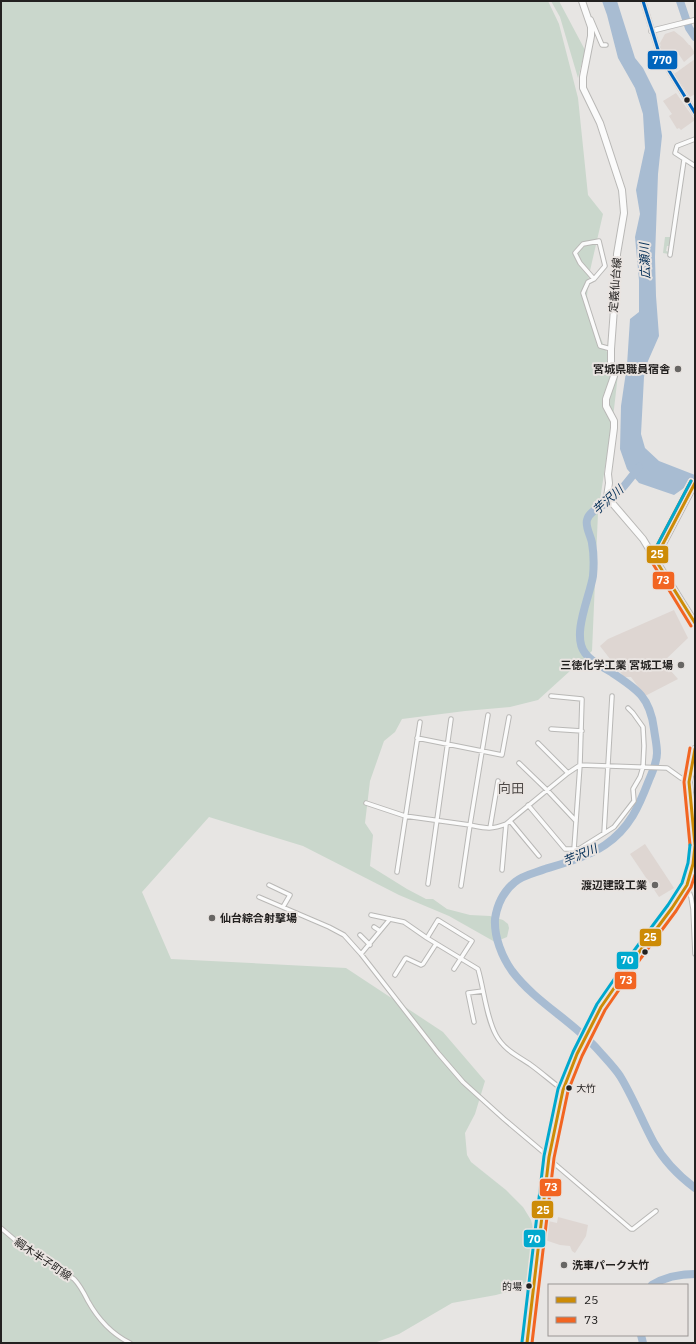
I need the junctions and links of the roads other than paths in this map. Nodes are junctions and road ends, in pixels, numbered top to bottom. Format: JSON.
{"nodes":[{"id":1,"x":642,"y":1,"type":"edge"},
{"id":2,"x":583,"y":4,"type":"edge"},
{"id":3,"x":695,"y":20,"type":"edge"},
{"id":4,"x":651,"y":32,"type":"junction"},
{"id":5,"x":606,"y":45,"type":"dead end"},
{"id":6,"x":695,"y":113,"type":"edge"},
{"id":7,"x":695,"y":138,"type":"edge"},
{"id":8,"x":684,"y":160,"type":"junction"},
{"id":9,"x":695,"y":166,"type":"edge"},
{"id":10,"x":670,"y":255,"type":"dead end"},
{"id":11,"x":594,"y":279,"type":"junction"},
{"id":12,"x":611,"y":349,"type":"junction"},
{"id":13,"x":695,"y":484,"type":"edge"},
{"id":14,"x":655,"y":559,"type":"junction"},
{"id":15,"x":695,"y":623,"type":"edge"},
{"id":16,"x":551,"y":696,"type":"dead end"},
{"id":17,"x":612,"y":696,"type":"dead end"},
{"id":18,"x":628,"y":708,"type":"dead end"},
{"id":19,"x":488,"y":716,"type":"dead end"},
{"id":20,"x":509,"y":717,"type":"dead end"},
{"id":21,"x":451,"y":719,"type":"dead end"},
{"id":22,"x":420,"y":722,"type":"dead end"},
{"id":23,"x":551,"y":729,"type":"dead end"},
{"id":24,"x":582,"y":731,"type":"junction"},
{"id":25,"x":417,"y":738,"type":"junction"},
{"id":26,"x":538,"y":743,"type":"dead end"},
{"id":27,"x":448,"y":744,"type":"junction"},
{"id":28,"x":695,"y":749,"type":"edge"},
{"id":29,"x":482,"y":752,"type":"junction"},
{"id":30,"x":520,"y":763,"type":"dead end"},
{"id":31,"x":580,"y":765,"type":"junction"},
{"id":32,"x":607,"y":766,"type":"junction"},
{"id":33,"x":644,"y":767,"type":"junction"},
{"id":34,"x":568,"y":773,"type":"junction"},
{"id":35,"x":498,"y":781,"type":"dead end"},
{"id":36,"x":689,"y":782,"type":"junction"},
{"id":37,"x":548,"y":790,"type":"junction"},
{"id":38,"x":366,"y":803,"type":"dead end"},
{"id":39,"x":528,"y":805,"type":"junction"},
{"id":40,"x":405,"y":816,"type":"junction"},
{"id":41,"x":437,"y":821,"type":"junction"},
{"id":42,"x":510,"y":821,"type":"junction"},
{"id":43,"x":576,"y":821,"type":"junction"},
{"id":44,"x":506,"y":824,"type":"junction"},
{"id":45,"x":470,"y":825,"type":"junction"},
{"id":46,"x":490,"y":828,"type":"junction"},
{"id":47,"x":604,"y":833,"type":"junction"},
{"id":48,"x":695,"y":845,"type":"edge"},
{"id":49,"x":574,"y":849,"type":"junction"},
{"id":50,"x":540,"y":856,"type":"dead end"},
{"id":51,"x":502,"y":870,"type":"dead end"},
{"id":52,"x":397,"y":872,"type":"dead end"},
{"id":53,"x":428,"y":884,"type":"dead end"},
{"id":54,"x":269,"y":885,"type":"dead end"},
{"id":55,"x":687,"y":885,"type":"junction"},
{"id":56,"x":461,"y":886,"type":"dead end"},
{"id":57,"x":259,"y":898,"type":"dead end"},
{"id":58,"x":283,"y":908,"type":"junction"},
{"id":59,"x":371,"y":915,"type":"dead end"},
{"id":60,"x":390,"y":919,"type":"junction"},
{"id":61,"x":374,"y":927,"type":"dead end"},
{"id":62,"x":380,"y":931,"type":"junction"},
{"id":63,"x":360,"y":935,"type":"dead end"},
{"id":64,"x":427,"y":938,"type":"junction"},
{"id":65,"x":436,"y":944,"type":"junction"},
{"id":66,"x":370,"y":945,"type":"junction"},
{"id":67,"x":361,"y":954,"type":"junction"},
{"id":68,"x":695,"y":954,"type":"edge"},
{"id":69,"x":460,"y":959,"type":"junction"},
{"id":70,"x":454,"y":969,"type":"dead end"},
{"id":71,"x":395,"y":975,"type":"dead end"},
{"id":72,"x":483,"y":991,"type":"junction"},
{"id":73,"x":474,"y":1022,"type":"dead end"},
{"id":74,"x":563,"y":1090,"type":"junction"},
{"id":75,"x":549,"y":1158,"type":"junction"},
{"id":76,"x":656,"y":1211,"type":"dead end"},
{"id":77,"x":1,"y":1228,"type":"edge"},
{"id":78,"x":130,"y":1343,"type":"edge"},
{"id":79,"x":527,"y":1343,"type":"edge"}],
"edges":[{"from":1,"to":4,"type":"street"},
{"from":2,"to":5,"type":"street"},
{"from":2,"to":12,"type":"main road","name":"定義仙台線"},
{"from":3,"to":4,"type":"street"},
{"from":4,"to":6,"type":"street"},
{"from":7,"to":8,"type":"street"},
{"from":8,"to":9,"type":"street"},
{"from":8,"to":10,"type":"street"},
{"from":11,"to":11,"type":"street"},
{"from":11,"to":12,"type":"street"},
{"from":12,"to":14,"type":"main road","name":"定義仙台線"},
{"from":13,"to":14,"type":"main road"},
{"from":14,"to":15,"type":"main road","name":"定義仙台線"},
{"from":16,"to":24,"type":"street"},
{"from":17,"to":32,"type":"street"},
{"from":18,"to":33,"type":"street"},
{"from":19,"to":29,"type":"street"},
{"from":20,"to":29,"type":"street"},
{"from":21,"to":27,"type":"street"},
{"from":22,"to":25,"type":"street"},
{"from":23,"to":24,"type":"street"},
{"from":24,"to":31,"type":"street"},
{"from":25,"to":27,"type":"street"},
{"from":25,"to":40,"type":"street"},
{"from":26,"to":34,"type":"street"},
{"from":27,"to":29,"type":"street"},
{"from":27,"to":41,"type":"street"},
{"from":28,"to":36,"type":"main road"},
{"from":29,"to":45,"type":"street"},
{"from":30,"to":37,"type":"street"},
{"from":31,"to":32,"type":"street"},
{"from":31,"to":34,"type":"street"},
{"from":31,"to":43,"type":"street"},
{"from":32,"to":33,"type":"street"},
{"from":32,"to":47,"type":"street"},
{"from":33,"to":36,"type":"street"},
{"from":33,"to":47,"type":"street"},
{"from":34,"to":37,"type":"street"},
{"from":35,"to":46,"type":"street"},
{"from":36,"to":48,"type":"main road"},
{"from":37,"to":39,"type":"street"},
{"from":37,"to":43,"type":"street"},
{"from":38,"to":40,"type":"street"},
{"from":39,"to":42,"type":"street"},
{"from":39,"to":49,"type":"street"},
{"from":40,"to":41,"type":"street"},
{"from":40,"to":52,"type":"street"},
{"from":41,"to":45,"type":"street"},
{"from":41,"to":53,"type":"street"},
{"from":42,"to":44,"type":"street"},
{"from":42,"to":50,"type":"street"},
{"from":43,"to":49,"type":"street"},
{"from":44,"to":46,"type":"street"},
{"from":44,"to":51,"type":"street"},
{"from":45,"to":46,"type":"street"},
{"from":45,"to":56,"type":"street"},
{"from":47,"to":49,"type":"street"},
{"from":48,"to":55,"type":"main road"},
{"from":54,"to":58,"type":"street"},
{"from":55,"to":68,"type":"street"},
{"from":55,"to":74,"type":"main road"},
{"from":57,"to":58,"type":"street"},
{"from":58,"to":67,"type":"street"},
{"from":59,"to":60,"type":"street"},
{"from":60,"to":62,"type":"street"},
{"from":60,"to":64,"type":"street"},
{"from":61,"to":62,"type":"street"},
{"from":62,"to":66,"type":"street"},
{"from":63,"to":66,"type":"street"},
{"from":64,"to":65,"type":"street"},
{"from":64,"to":69,"type":"street"},
{"from":65,"to":69,"type":"street"},
{"from":65,"to":71,"type":"street"},
{"from":66,"to":67,"type":"street"},
{"from":67,"to":75,"type":"street"},
{"from":69,"to":70,"type":"street"},
{"from":69,"to":72,"type":"street"},
{"from":72,"to":73,"type":"street"},
{"from":72,"to":74,"type":"street"},
{"from":74,"to":75,"type":"main road"},
{"from":75,"to":76,"type":"street"},
{"from":75,"to":79,"type":"main road"},
{"from":77,"to":78,"type":"street","name":"綱木半子町線"}]}
